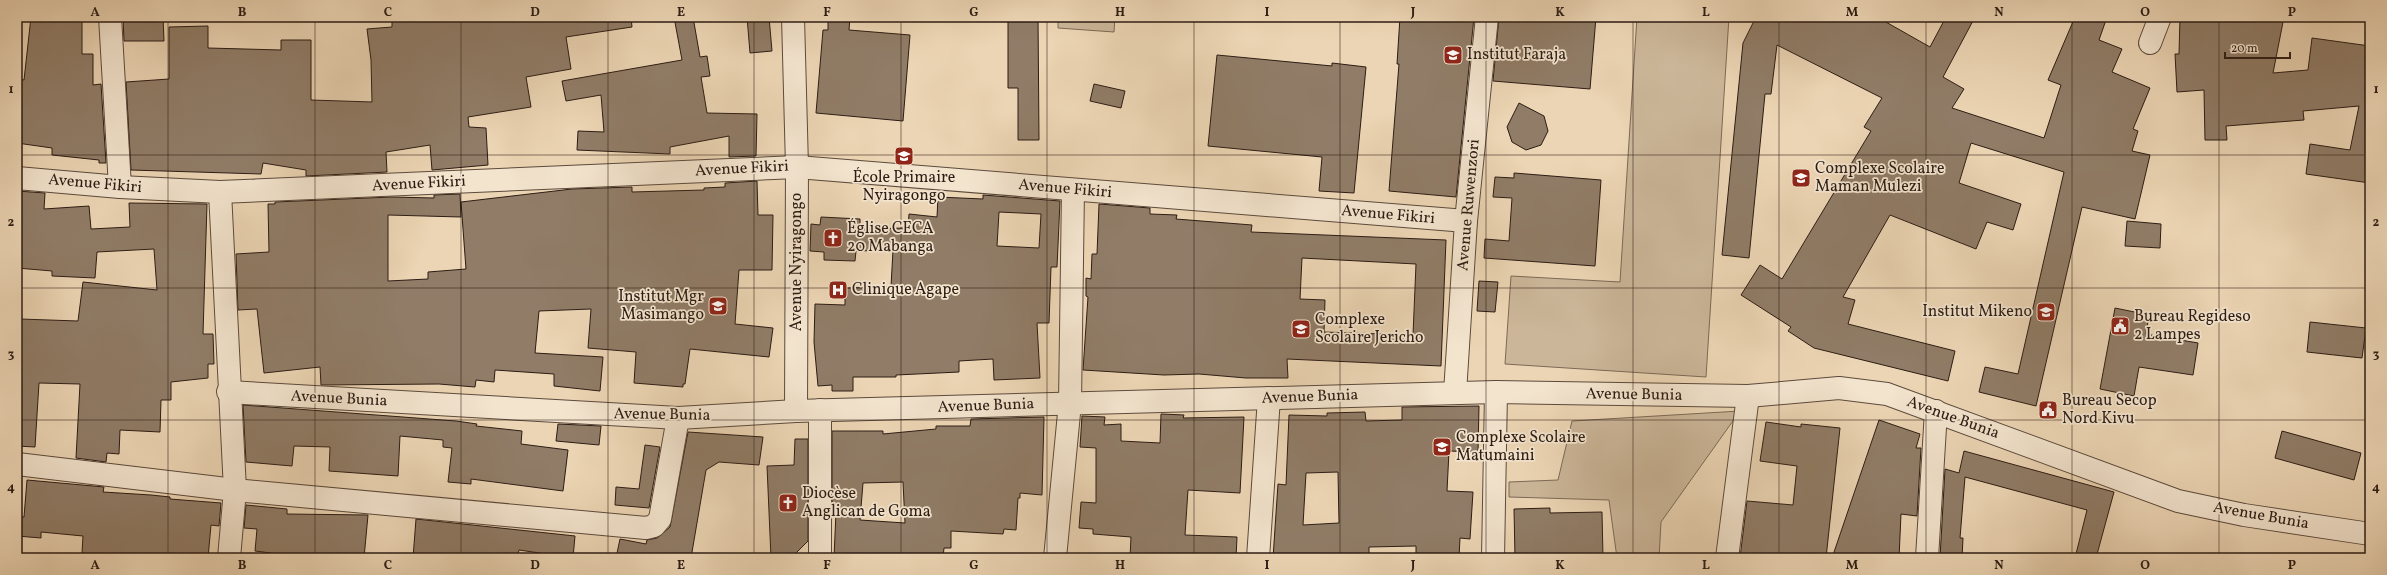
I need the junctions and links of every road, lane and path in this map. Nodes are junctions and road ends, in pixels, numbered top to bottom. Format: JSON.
{"nodes":[{"id":1,"x":110,"y":17,"type":"edge"},
{"id":2,"x":793,"y":17,"type":"edge"},
{"id":3,"x":1487,"y":17,"type":"edge"},
{"id":4,"x":2160,"y":17,"type":"edge"},
{"id":5,"x":2150,"y":43,"type":"dead end"},
{"id":6,"x":797,"y":167,"type":"junction"},
{"id":7,"x":17,"y":178,"type":"edge"},
{"id":8,"x":120,"y":188,"type":"junction"},
{"id":9,"x":1074,"y":190,"type":"junction"},
{"id":10,"x":220,"y":192,"type":"junction"},
{"id":11,"x":1466,"y":221,"type":"junction"},
{"id":12,"x":228,"y":392,"type":"junction"},
{"id":13,"x":1496,"y":392,"type":"junction"},
{"id":14,"x":1455,"y":393,"type":"junction"},
{"id":15,"x":1748,"y":396,"type":"junction"},
{"id":16,"x":1269,"y":398,"type":"junction"},
{"id":17,"x":1070,"y":403,"type":"junction"},
{"id":18,"x":820,"y":410,"type":"junction"},
{"id":19,"x":796,"y":411,"type":"junction"},
{"id":20,"x":1936,"y":411,"type":"junction"},
{"id":21,"x":678,"y":418,"type":"junction"},
{"id":22,"x":17,"y":464,"type":"edge"},
{"id":23,"x":234,"y":490,"type":"junction"},
{"id":24,"x":2370,"y":534,"type":"edge"},
{"id":25,"x":230,"y":558,"type":"edge"},
{"id":26,"x":820,"y":558,"type":"edge"},
{"id":27,"x":1055,"y":558,"type":"edge"},
{"id":28,"x":1258,"y":558,"type":"edge"},
{"id":29,"x":1493,"y":558,"type":"edge"},
{"id":30,"x":1727,"y":558,"type":"edge"},
{"id":31,"x":1927,"y":558,"type":"edge"}],
"edges":[{"from":1,"to":8,"type":"street"},
{"from":2,"to":6,"type":"street","name":"Avenue Nyiragongo"},
{"from":3,"to":11,"type":"street","name":"Avenue Ruwenzori"},
{"from":4,"to":5,"type":"street"},
{"from":6,"to":9,"type":"street","name":"Avenue Fikiri"},
{"from":6,"to":10,"type":"street","name":"Avenue Fikiri"},
{"from":6,"to":19,"type":"street","name":"Avenue Nyiragongo"},
{"from":7,"to":8,"type":"street","name":"Avenue Fikiri"},
{"from":8,"to":10,"type":"street","name":"Avenue Fikiri"},
{"from":9,"to":11,"type":"street","name":"Avenue Fikiri"},
{"from":9,"to":17,"type":"street"},
{"from":10,"to":12,"type":"street"},
{"from":11,"to":14,"type":"street","name":"Avenue Ruwenzori"},
{"from":12,"to":21,"type":"street","name":"Avenue Bunia"},
{"from":12,"to":23,"type":"street"},
{"from":13,"to":14,"type":"street","name":"Avenue Bunia"},
{"from":13,"to":15,"type":"street","name":"Avenue Bunia"},
{"from":13,"to":29,"type":"street"},
{"from":14,"to":16,"type":"street","name":"Avenue Bunia"},
{"from":15,"to":20,"type":"street","name":"Avenue Bunia"},
{"from":15,"to":30,"type":"street"},
{"from":16,"to":17,"type":"street","name":"Avenue Bunia"},
{"from":16,"to":28,"type":"street"},
{"from":17,"to":18,"type":"street","name":"Avenue Bunia"},
{"from":17,"to":27,"type":"street"},
{"from":18,"to":19,"type":"street","name":"Avenue Bunia"},
{"from":18,"to":26,"type":"street"},
{"from":19,"to":21,"type":"street","name":"Avenue Bunia"},
{"from":20,"to":24,"type":"street","name":"Avenue Bunia"},
{"from":20,"to":31,"type":"street"},
{"from":21,"to":23,"type":"street"},
{"from":22,"to":23,"type":"street"},
{"from":23,"to":25,"type":"street"}]}
